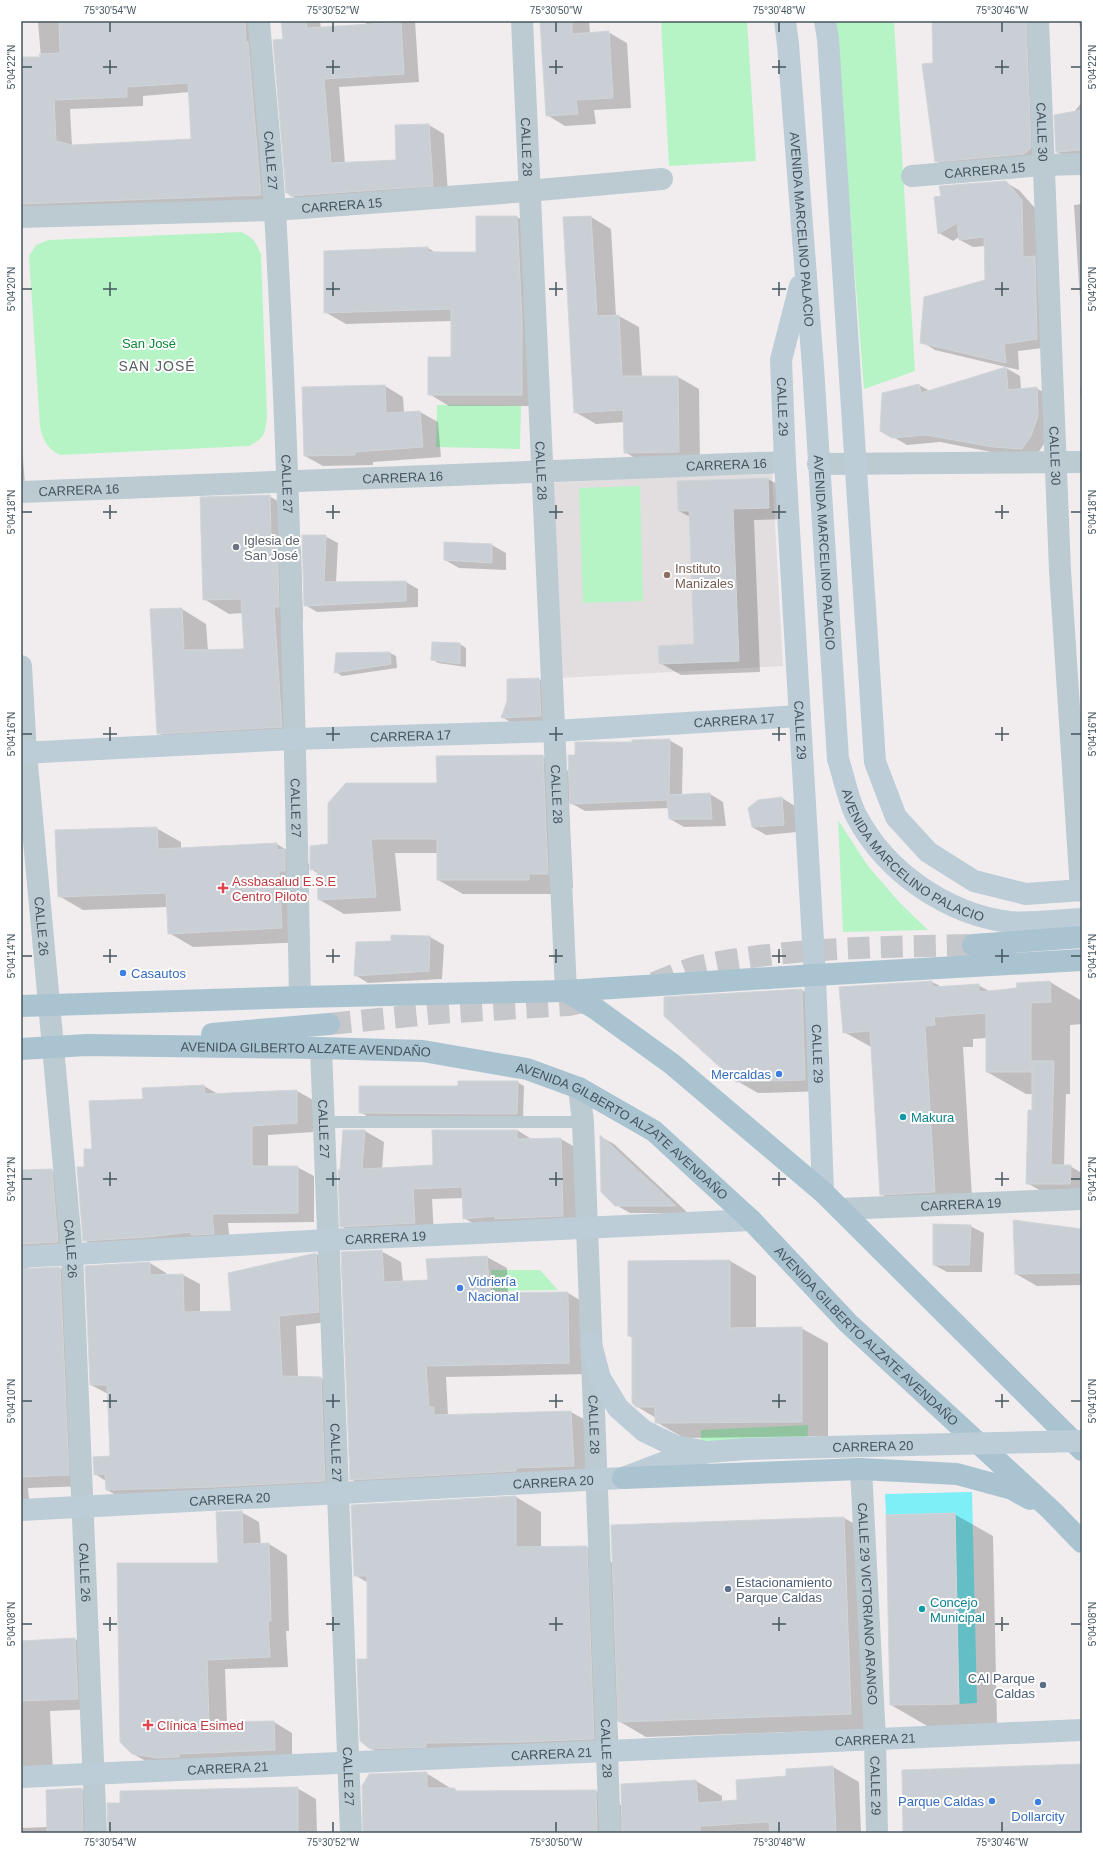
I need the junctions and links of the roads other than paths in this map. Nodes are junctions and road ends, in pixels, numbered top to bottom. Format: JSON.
{"nodes":[{"id":1,"x":259,"y":21,"type":"edge"},
{"id":2,"x":522,"y":21,"type":"edge"},
{"id":3,"x":785,"y":21,"type":"edge"},
{"id":4,"x":825,"y":21,"type":"edge"},
{"id":5,"x":1038,"y":21,"type":"edge"},
{"id":6,"x":1082,"y":164,"type":"edge"},
{"id":7,"x":1044,"y":165,"type":"junction"},
{"id":8,"x":912,"y":176,"type":"dead end"},
{"id":9,"x":662,"y":179,"type":"dead end"},
{"id":10,"x":528,"y":191,"type":"junction"},
{"id":11,"x":275,"y":210,"type":"junction"},
{"id":12,"x":21,"y":218,"type":"edge"},
{"id":13,"x":804,"y":271,"type":"junction"},
{"id":14,"x":785,"y":462,"type":"junction"},
{"id":15,"x":1056,"y":462,"type":"junction"},
{"id":16,"x":1082,"y":462,"type":"edge"},
{"id":17,"x":818,"y":464,"type":"junction"},
{"id":18,"x":855,"y":464,"type":"junction"},
{"id":19,"x":540,"y":472,"type":"junction"},
{"id":20,"x":287,"y":482,"type":"junction"},
{"id":21,"x":21,"y":492,"type":"edge"},
{"id":22,"x":21,"y":666,"type":"edge"},
{"id":23,"x":1076,"y":710,"type":"edge"},
{"id":24,"x":800,"y":716,"type":"junction"},
{"id":25,"x":555,"y":731,"type":"junction"},
{"id":26,"x":295,"y":739,"type":"junction"},
{"id":27,"x":23,"y":753,"type":"edge"},
{"id":28,"x":1081,"y":891,"type":"edge"},
{"id":29,"x":1082,"y":919,"type":"edge"},
{"id":30,"x":1082,"y":937,"type":"edge"},
{"id":31,"x":974,"y":945,"type":"tunnel mouth"},
{"id":32,"x":1082,"y":960,"type":"edge"},
{"id":33,"x":814,"y":975,"type":"junction"},
{"id":34,"x":566,"y":992,"type":"junction"},
{"id":35,"x":300,"y":997,"type":"junction"},
{"id":36,"x":49,"y":1005,"type":"junction"},
{"id":37,"x":21,"y":1006,"type":"edge"},
{"id":38,"x":329,"y":1024,"type":"tunnel mouth"},
{"id":39,"x":86,"y":1046,"type":"junction"},
{"id":40,"x":54,"y":1048,"type":"junction"},
{"id":41,"x":321,"y":1048,"type":"junction"},
{"id":42,"x":21,"y":1049,"type":"edge"},
{"id":43,"x":578,"y":1088,"type":"junction"},
{"id":44,"x":324,"y":1122,"type":"junction"},
{"id":45,"x":582,"y":1122,"type":"junction"},
{"id":46,"x":823,"y":1192,"type":"junction"},
{"id":47,"x":1082,"y":1199,"type":"edge"},
{"id":48,"x":840,"y":1209,"type":"junction"},
{"id":49,"x":751,"y":1220,"type":"junction"},
{"id":50,"x":586,"y":1228,"type":"junction"},
{"id":51,"x":328,"y":1240,"type":"junction"},
{"id":52,"x":72,"y":1254,"type":"junction"},
{"id":53,"x":21,"y":1257,"type":"edge"},
{"id":54,"x":591,"y":1344,"type":"junction"},
{"id":55,"x":1082,"y":1441,"type":"edge"},
{"id":56,"x":1082,"y":1450,"type":"edge"},
{"id":57,"x":709,"y":1452,"type":"junction"},
{"id":58,"x":861,"y":1469,"type":"junction"},
{"id":59,"x":623,"y":1478,"type":"junction"},
{"id":60,"x":596,"y":1479,"type":"junction"},
{"id":61,"x":338,"y":1493,"type":"junction"},
{"id":62,"x":83,"y":1506,"type":"junction"},
{"id":63,"x":21,"y":1510,"type":"edge"},
{"id":64,"x":1052,"y":1511,"type":"junction"},
{"id":65,"x":1082,"y":1542,"type":"edge"},
{"id":66,"x":1082,"y":1730,"type":"edge"},
{"id":67,"x":875,"y":1739,"type":"junction"},
{"id":68,"x":607,"y":1750,"type":"junction"},
{"id":69,"x":348,"y":1762,"type":"junction"},
{"id":70,"x":94,"y":1773,"type":"junction"},
{"id":71,"x":21,"y":1777,"type":"edge"},
{"id":72,"x":96,"y":1833,"type":"edge"},
{"id":73,"x":351,"y":1833,"type":"edge"},
{"id":74,"x":610,"y":1833,"type":"edge"},
{"id":75,"x":877,"y":1833,"type":"edge"}],
"edges":[{"from":1,"to":11,"type":"street","name":"CALLE 27"},
{"from":2,"to":10,"type":"street","name":"CALLE 28"},
{"from":3,"to":13,"type":"main road","name":"AVENIDA MARCELINO PALACIO"},
{"from":4,"to":18,"type":"main road","name":"AVENIDA MARCELINO PALACIO"},
{"from":5,"to":7,"type":"street","name":"CALLE 30"},
{"from":6,"to":7,"type":"street","name":"CARRERA 15"},
{"from":7,"to":8,"type":"street","name":"CARRERA 15"},
{"from":7,"to":15,"type":"street","name":"CALLE 30"},
{"from":9,"to":10,"type":"street","name":"CARRERA 15"},
{"from":10,"to":11,"type":"street","name":"CARRERA 15"},
{"from":10,"to":19,"type":"street","name":"CALLE 28"},
{"from":11,"to":12,"type":"street","name":"CARRERA 15"},
{"from":11,"to":20,"type":"street","name":"CALLE 27"},
{"from":13,"to":14,"type":"main road","name":"CALLE 29"},
{"from":13,"to":17,"type":"main road","name":"AVENIDA MARCELINO PALACIO"},
{"from":14,"to":19,"type":"street","name":"CARRERA 16"},
{"from":14,"to":24,"type":"main road","name":"CALLE 29"},
{"from":15,"to":16,"type":"street"},
{"from":15,"to":18,"type":"street"},
{"from":15,"to":23,"type":"street","name":"CALLE 30"},
{"from":17,"to":18,"type":"street"},
{"from":17,"to":29,"type":"main road","name":"AVENIDA MARCELINO PALACIO"},
{"from":18,"to":28,"type":"main road","name":"AVENIDA MARCELINO PALACIO"},
{"from":19,"to":20,"type":"street","name":"CARRERA 16"},
{"from":19,"to":25,"type":"street","name":"CALLE 28"},
{"from":20,"to":21,"type":"street","name":"CARRERA 16"},
{"from":20,"to":26,"type":"street","name":"CALLE 27"},
{"from":22,"to":27,"type":"street","name":"CALLE 26"},
{"from":23,"to":28,"type":"street","name":"CALLE 30"},
{"from":24,"to":25,"type":"main road","name":"CARRERA 17"},
{"from":24,"to":33,"type":"main road","name":"CALLE 29"},
{"from":25,"to":26,"type":"main road","name":"CARRERA 17"},
{"from":25,"to":34,"type":"street","name":"CALLE 28"},
{"from":26,"to":27,"type":"main road","name":"CARRERA 17"},
{"from":26,"to":35,"type":"street","name":"CALLE 27"},
{"from":27,"to":36,"type":"street","name":"CALLE 26"},
{"from":30,"to":31,"type":"main road"},
{"from":32,"to":33,"type":"main road"},
{"from":33,"to":34,"type":"main road"},
{"from":33,"to":46,"type":"main road","name":"CALLE 29"},
{"from":34,"to":35,"type":"main road"},
{"from":34,"to":46,"type":"main road"},
{"from":35,"to":36,"type":"main road"},
{"from":36,"to":37,"type":"main road"},
{"from":36,"to":40,"type":"street","name":"CALLE 26"},
{"from":38,"to":39,"type":"main road"},
{"from":39,"to":40,"type":"main road","name":"AVENIDA GILBERTO ALZATE AVENDAÑO"},
{"from":39,"to":41,"type":"main road","name":"AVENIDA GILBERTO ALZATE AVENDAÑO"},
{"from":40,"to":42,"type":"main road","name":"AVENIDA GILBERTO ALZATE AVENDAÑO"},
{"from":40,"to":52,"type":"street","name":"CALLE 26"},
{"from":41,"to":43,"type":"main road","name":"AVENIDA GILBERTO ALZATE AVENDAÑO"},
{"from":41,"to":44,"type":"street","name":"CALLE 27"},
{"from":43,"to":45,"type":"street","name":"CALLE 28"},
{"from":43,"to":49,"type":"main road","name":"AVENIDA GILBERTO ALZATE AVENDAÑO"},
{"from":44,"to":45,"type":"lane"},
{"from":44,"to":51,"type":"street","name":"CALLE 27"},
{"from":45,"to":50,"type":"street","name":"CALLE 28"},
{"from":46,"to":48,"type":"main road"},
{"from":47,"to":48,"type":"street","name":"CARRERA 19"},
{"from":48,"to":56,"type":"main road"},
{"from":49,"to":50,"type":"main road","name":"CARRERA 19"},
{"from":49,"to":64,"type":"main road","name":"AVENIDA GILBERTO ALZATE AVENDAÑO"},
{"from":50,"to":51,"type":"main road","name":"CARRERA 19"},
{"from":50,"to":54,"type":"street","name":"CALLE 28"},
{"from":51,"to":52,"type":"main road","name":"CARRERA 19"},
{"from":51,"to":61,"type":"street","name":"CALLE 27"},
{"from":52,"to":53,"type":"main road","name":"CARRERA 19"},
{"from":52,"to":62,"type":"street","name":"CALLE 26"},
{"from":54,"to":57,"type":"main road"},
{"from":54,"to":60,"type":"street","name":"CALLE 28"},
{"from":55,"to":57,"type":"main road","name":"CARRERA 20","bridge":true},
{"from":57,"to":59,"type":"main road","name":"CARRERA 20"},
{"from":58,"to":59,"type":"main road"},
{"from":58,"to":64,"type":"main road"},
{"from":58,"to":67,"type":"street","name":"CALLE 29 VICTORIANO ARANGO"},
{"from":59,"to":60,"type":"main road","name":"CARRERA 20"},
{"from":60,"to":61,"type":"main road","name":"CARRERA 20"},
{"from":60,"to":68,"type":"street","name":"CALLE 28"},
{"from":61,"to":62,"type":"main road","name":"CARRERA 20"},
{"from":61,"to":69,"type":"street","name":"CALLE 27"},
{"from":62,"to":63,"type":"main road","name":"CARRERA 20"},
{"from":62,"to":70,"type":"street","name":"CALLE 26"},
{"from":64,"to":65,"type":"main road","name":"AVENIDA GILBERTO ALZATE AVENDAÑO"},
{"from":66,"to":67,"type":"main road","name":"CARRERA 21"},
{"from":67,"to":68,"type":"main road","name":"CARRERA 21"},
{"from":67,"to":75,"type":"street","name":"CALLE 29"},
{"from":68,"to":69,"type":"main road","name":"CARRERA 21"},
{"from":68,"to":74,"type":"street","name":"CALLE 28"},
{"from":69,"to":70,"type":"main road","name":"CARRERA 21"},
{"from":69,"to":73,"type":"street","name":"CALLE 27"},
{"from":70,"to":71,"type":"main road","name":"CARRERA 21"},
{"from":70,"to":72,"type":"street","name":"CALLE 26"}]}
